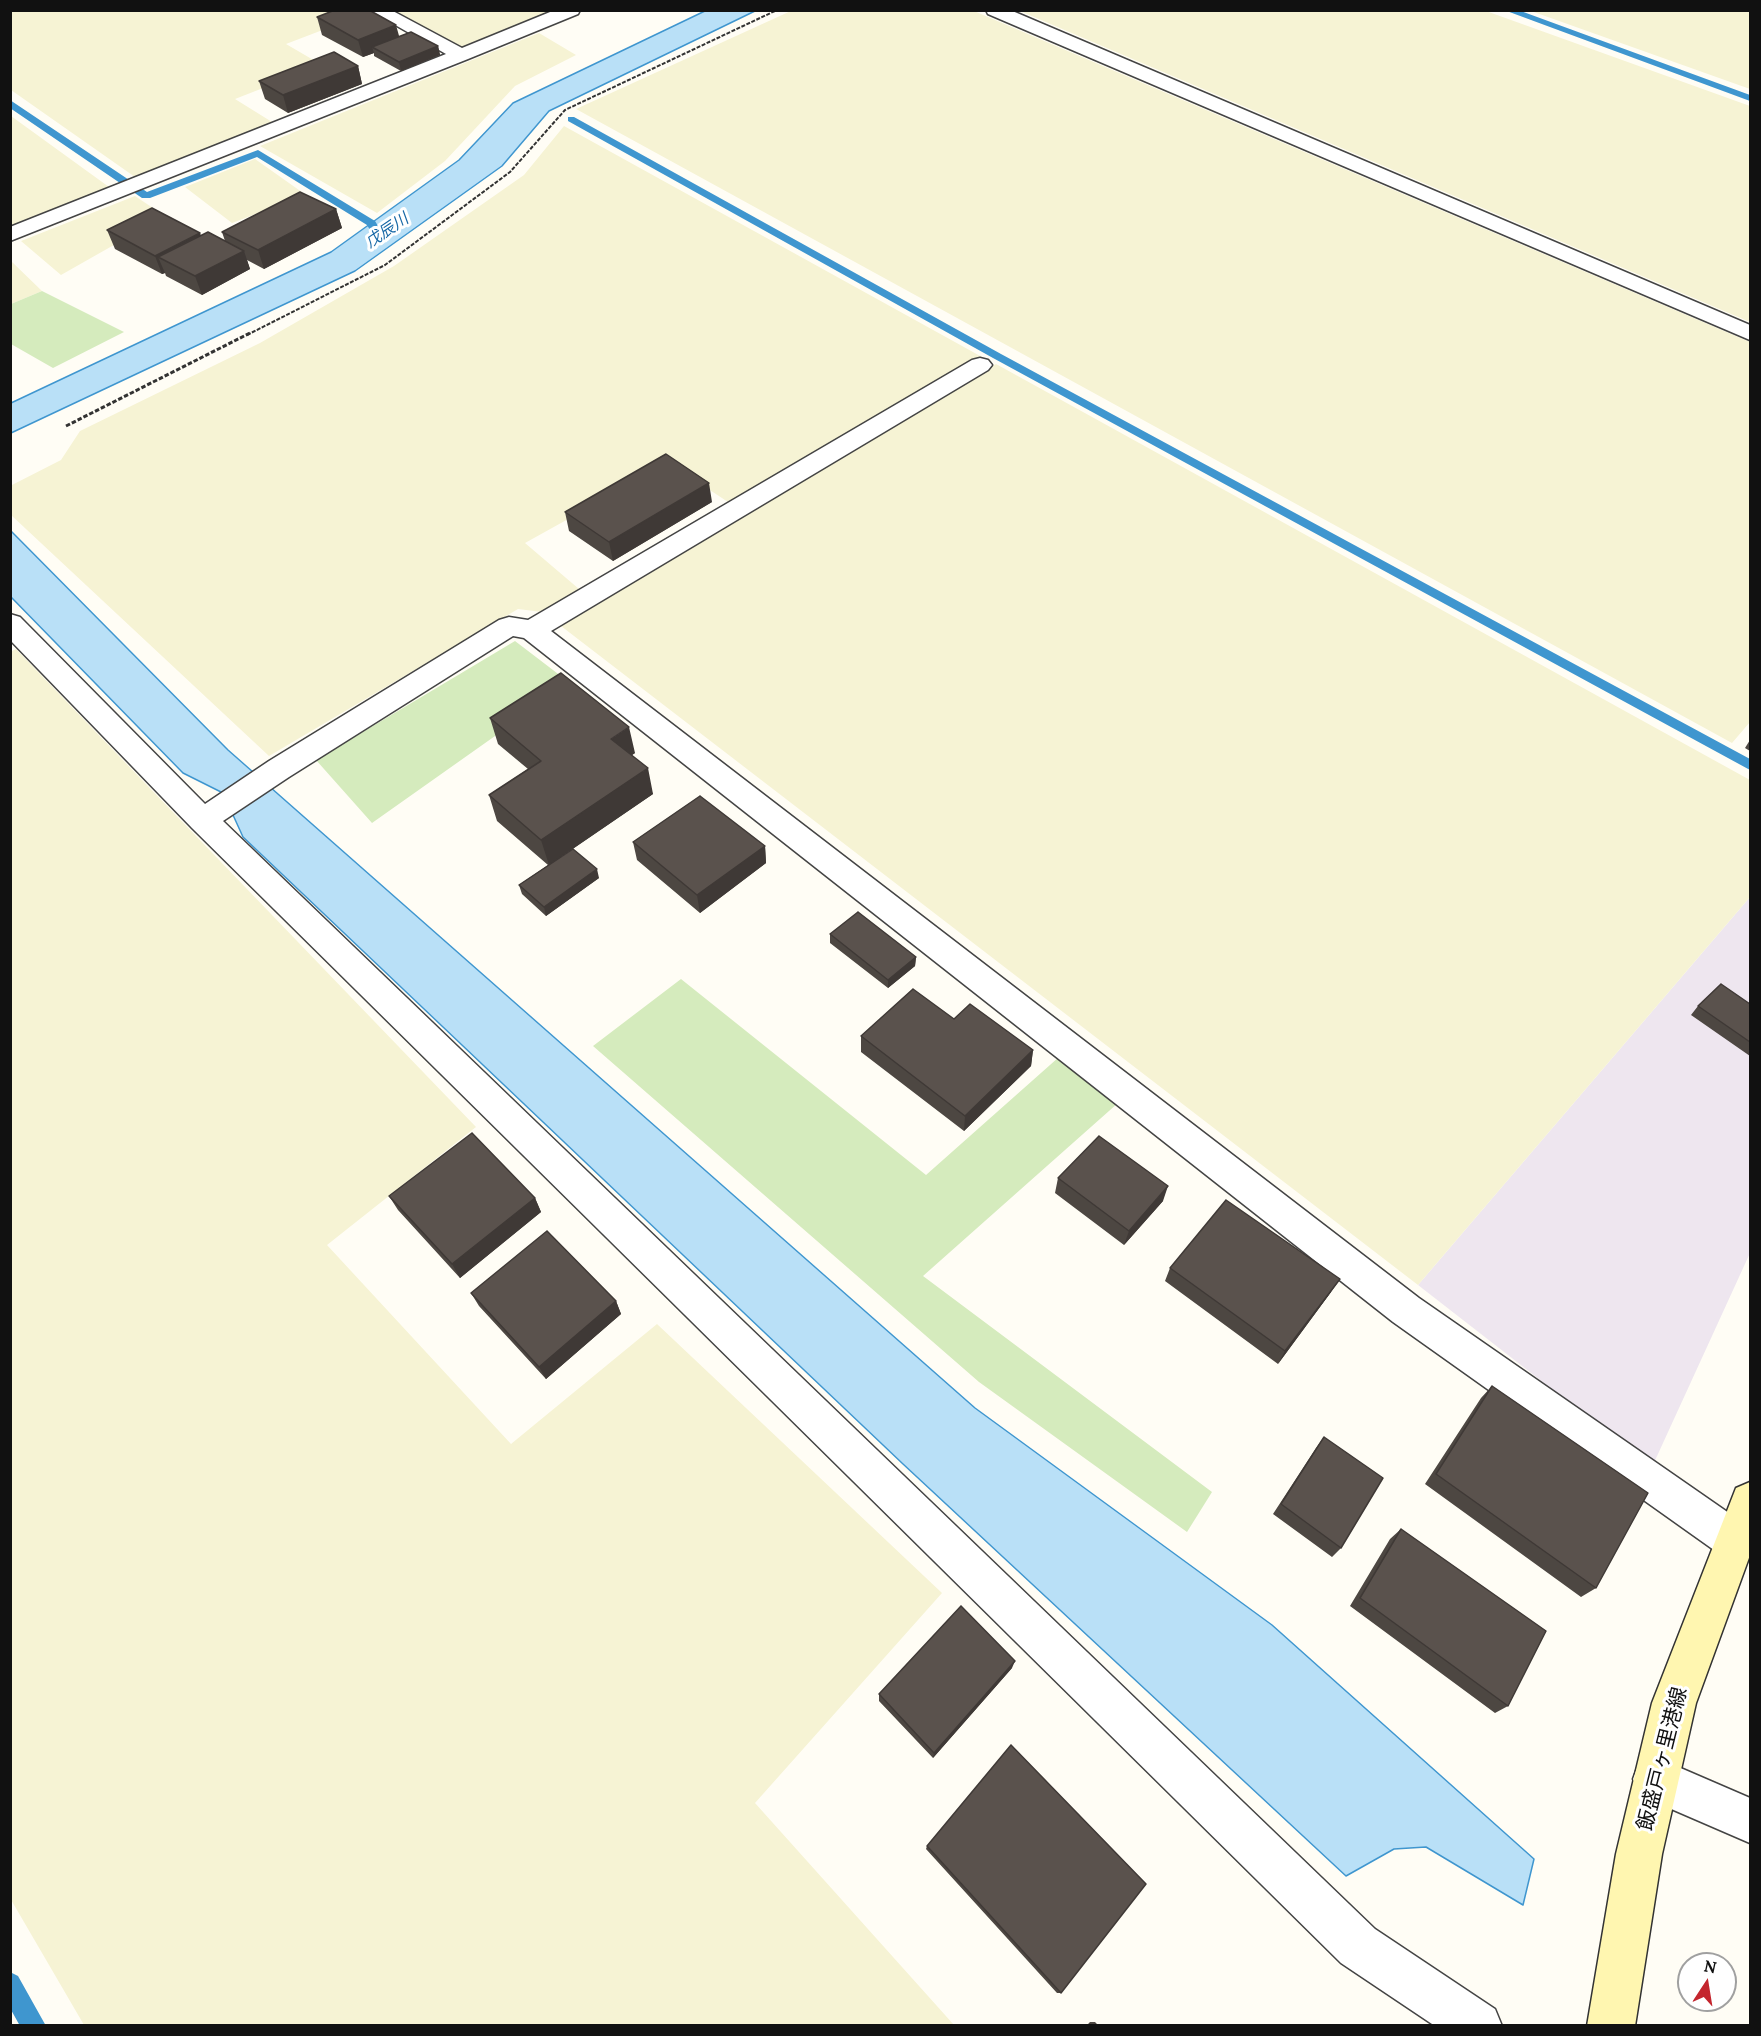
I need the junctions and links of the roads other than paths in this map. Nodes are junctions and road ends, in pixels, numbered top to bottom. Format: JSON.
{"nodes":[{"id":1,"x":377,"y":10,"type":"edge"},
{"id":2,"x":572,"y":10,"type":"edge"},
{"id":3,"x":994,"y":10,"type":"edge"},
{"id":4,"x":462,"y":55,"type":"junction"},
{"id":5,"x":10,"y":235,"type":"edge"},
{"id":6,"x":1750,"y":333,"type":"edge"},
{"id":7,"x":980,"y":365,"type":"dead end"},
{"id":8,"x":10,"y":623,"type":"edge"},
{"id":9,"x":532,"y":630,"type":"junction"},
{"id":10,"x":203,"y":820,"type":"junction"},
{"id":11,"x":1743,"y":1521,"type":"edge"},
{"id":12,"x":1655,"y":1779,"type":"junction"},
{"id":13,"x":1750,"y":1821,"type":"edge"},
{"id":14,"x":1478,"y":2025,"type":"edge"},
{"id":15,"x":1611,"y":2025,"type":"edge"}],
"edges":[{"from":1,"to":4,"type":"street"},
{"from":2,"to":4,"type":"street"},
{"from":3,"to":6,"type":"street"},
{"from":4,"to":5,"type":"street"},
{"from":7,"to":9,"type":"street"},
{"from":8,"to":10,"type":"street"},
{"from":9,"to":10,"type":"street"},
{"from":9,"to":11,"type":"street"},
{"from":10,"to":14,"type":"street"},
{"from":11,"to":12,"type":"main road","name":"飯盛戸ヶ里港線"},
{"from":12,"to":13,"type":"street"},
{"from":12,"to":15,"type":"main road","name":"飯盛戸ヶ里港線"}]}
